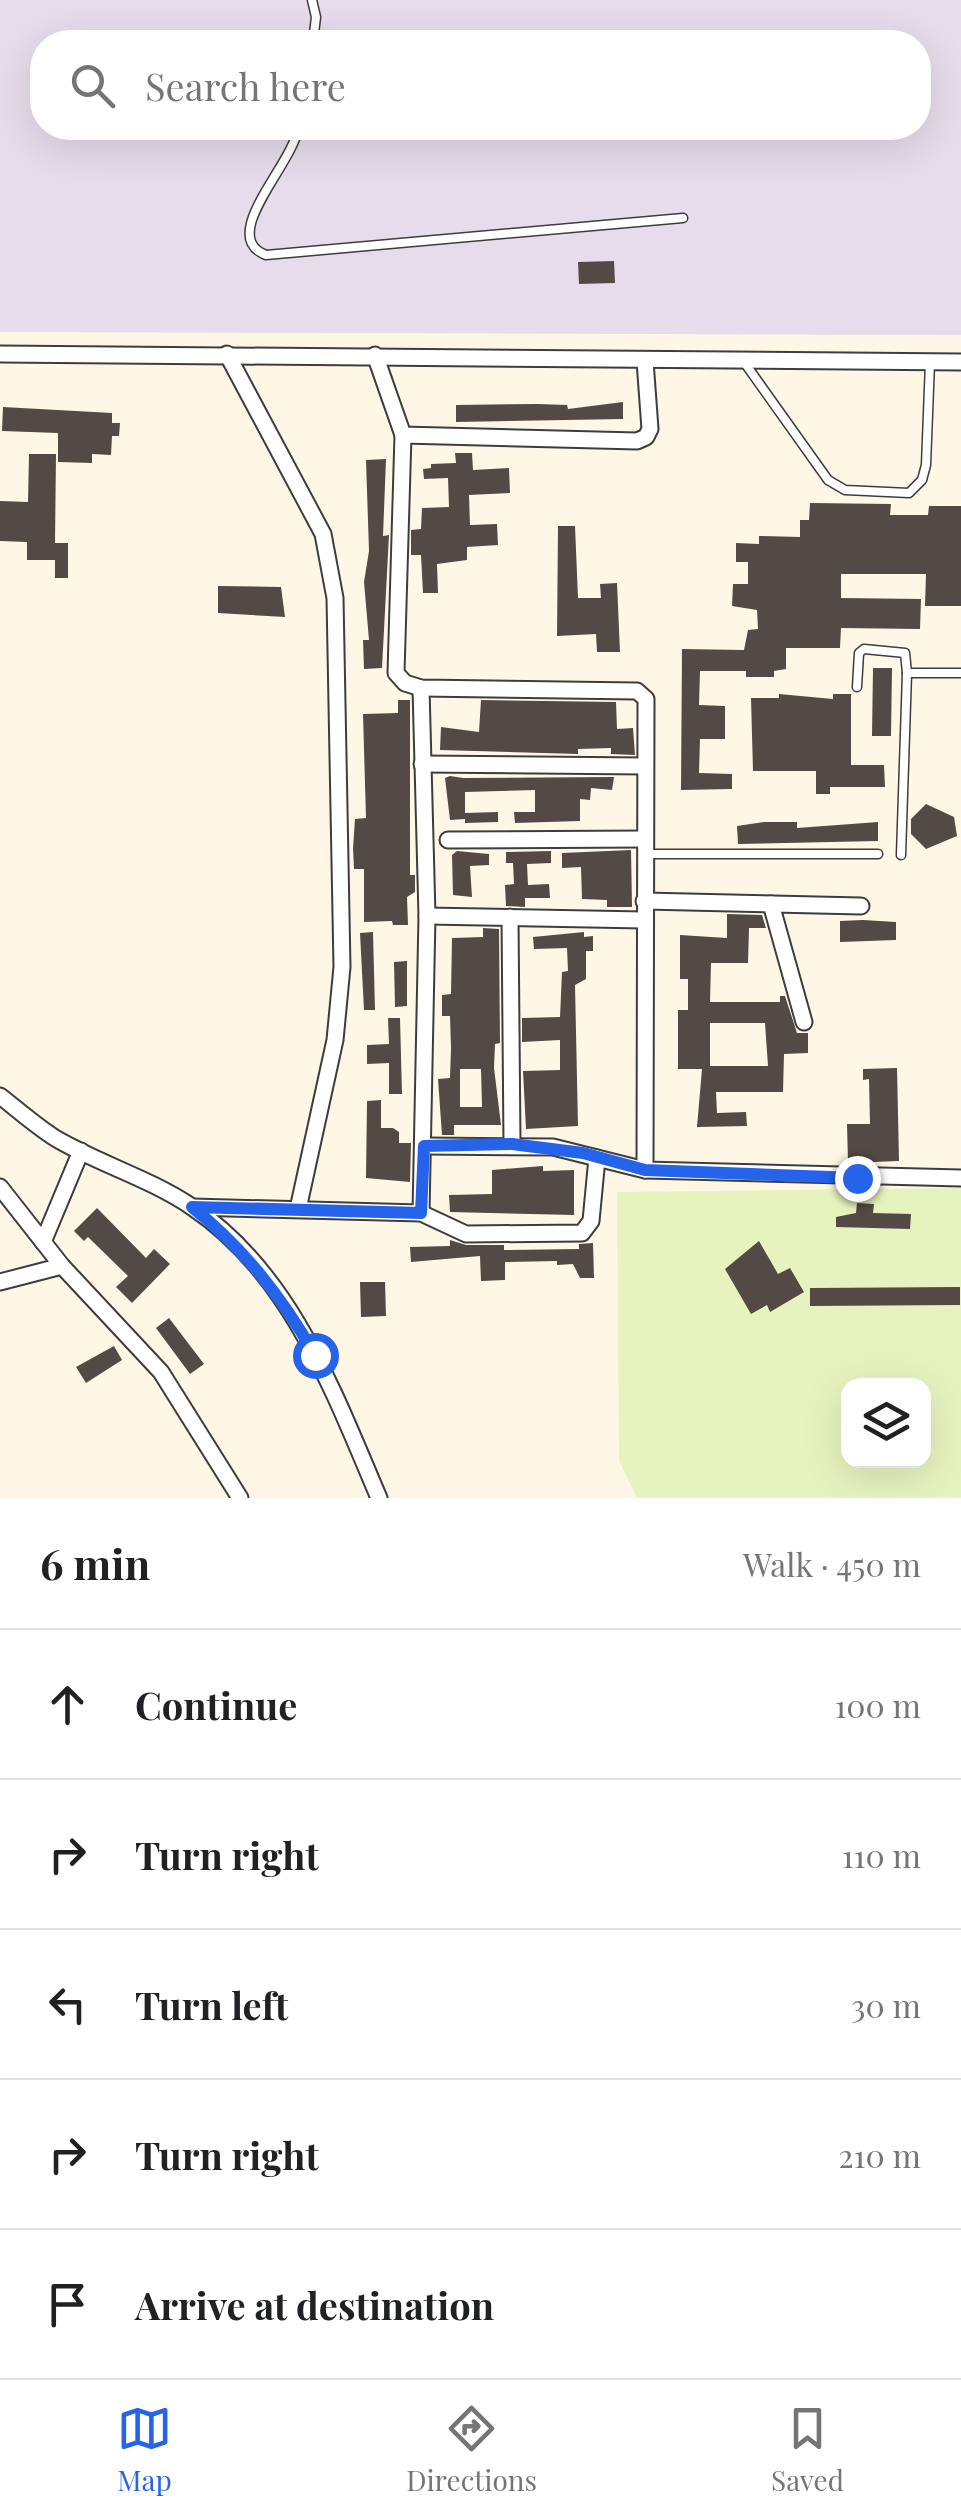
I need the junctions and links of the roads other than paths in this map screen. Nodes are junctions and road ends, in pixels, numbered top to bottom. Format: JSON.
{"nodes":[{"id":1,"x":312,"y":0,"type":"edge"},
{"id":2,"x":314,"y":30,"type":"edge"},
{"id":3,"x":294,"y":140,"type":"edge"},
{"id":4,"x":684,"y":218,"type":"dead end"},
{"id":5,"x":0,"y":354,"type":"edge"},
{"id":6,"x":227,"y":354,"type":"junction"},
{"id":7,"x":375,"y":355,"type":"junction"},
{"id":8,"x":645,"y":361,"type":"junction"},
{"id":9,"x":744,"y":362,"type":"junction"},
{"id":10,"x":930,"y":362,"type":"junction"},
{"id":11,"x":961,"y":362,"type":"edge"},
{"id":12,"x":403,"y":436,"type":"junction"},
{"id":13,"x":961,"y":672,"type":"edge"},
{"id":14,"x":907,"y":673,"type":"junction"},
{"id":15,"x":858,"y":686,"type":"dead end"},
{"id":16,"x":420,"y":688,"type":"junction"},
{"id":17,"x":422,"y":764,"type":"junction"},
{"id":18,"x":645,"y":766,"type":"junction"},
{"id":19,"x":448,"y":840,"type":"dead end"},
{"id":20,"x":644,"y":846,"type":"junction"},
{"id":21,"x":878,"y":854,"type":"dead end"},
{"id":22,"x":901,"y":855,"type":"dead end"},
{"id":23,"x":644,"y":901,"type":"junction"},
{"id":24,"x":771,"y":904,"type":"junction"},
{"id":25,"x":860,"y":906,"type":"dead end"},
{"id":26,"x":427,"y":916,"type":"junction"},
{"id":27,"x":510,"y":917,"type":"junction"},
{"id":28,"x":644,"y":920,"type":"junction"},
{"id":29,"x":804,"y":1022,"type":"dead end"},
{"id":30,"x":0,"y":1096,"type":"edge"},
{"id":31,"x":512,"y":1144,"type":"junction"},
{"id":32,"x":424,"y":1146,"type":"junction"},
{"id":33,"x":81,"y":1151,"type":"junction"},
{"id":34,"x":598,"y":1158,"type":"junction"},
{"id":35,"x":645,"y":1170,"type":"junction"},
{"id":36,"x":961,"y":1178,"type":"edge"},
{"id":37,"x":0,"y":1186,"type":"edge"},
{"id":38,"x":192,"y":1207,"type":"junction"},
{"id":39,"x":298,"y":1209,"type":"junction"},
{"id":40,"x":421,"y":1213,"type":"junction"},
{"id":41,"x":43,"y":1242,"type":"junction"},
{"id":42,"x":62,"y":1266,"type":"junction"},
{"id":43,"x":0,"y":1282,"type":"edge"},
{"id":44,"x":240,"y":1498,"type":"edge"},
{"id":45,"x":379,"y":1498,"type":"edge"}],
"edges":[{"from":1,"to":2,"type":"lane"},
{"from":3,"to":4,"type":"lane"},
{"from":5,"to":6,"type":"street"},
{"from":6,"to":7,"type":"street"},
{"from":6,"to":39,"type":"street"},
{"from":7,"to":8,"type":"street"},
{"from":7,"to":12,"type":"street"},
{"from":8,"to":9,"type":"street"},
{"from":8,"to":12,"type":"street"},
{"from":9,"to":10,"type":"street"},
{"from":9,"to":10,"type":"lane"},
{"from":10,"to":11,"type":"street"},
{"from":12,"to":16,"type":"street"},
{"from":13,"to":14,"type":"lane"},
{"from":14,"to":15,"type":"lane"},
{"from":14,"to":22,"type":"lane"},
{"from":16,"to":17,"type":"street"},
{"from":16,"to":18,"type":"street"},
{"from":17,"to":18,"type":"street"},
{"from":17,"to":26,"type":"street"},
{"from":18,"to":20,"type":"street"},
{"from":19,"to":20,"type":"street"},
{"from":20,"to":21,"type":"lane"},
{"from":20,"to":23,"type":"street"},
{"from":23,"to":24,"type":"street"},
{"from":23,"to":28,"type":"street"},
{"from":24,"to":25,"type":"street"},
{"from":24,"to":29,"type":"street"},
{"from":26,"to":27,"type":"street"},
{"from":26,"to":32,"type":"street"},
{"from":27,"to":28,"type":"street"},
{"from":27,"to":31,"type":"street"},
{"from":28,"to":35,"type":"street"},
{"from":30,"to":33,"type":"street"},
{"from":31,"to":32,"type":"street"},
{"from":31,"to":34,"type":"street"},
{"from":32,"to":40,"type":"street"},
{"from":33,"to":38,"type":"street"},
{"from":33,"to":41,"type":"street"},
{"from":34,"to":35,"type":"street"},
{"from":34,"to":40,"type":"street"},
{"from":35,"to":36,"type":"street"},
{"from":37,"to":41,"type":"street"},
{"from":38,"to":39,"type":"street"},
{"from":38,"to":45,"type":"street"},
{"from":39,"to":40,"type":"street"},
{"from":41,"to":42,"type":"street"},
{"from":42,"to":43,"type":"street"},
{"from":42,"to":44,"type":"street"}]}
